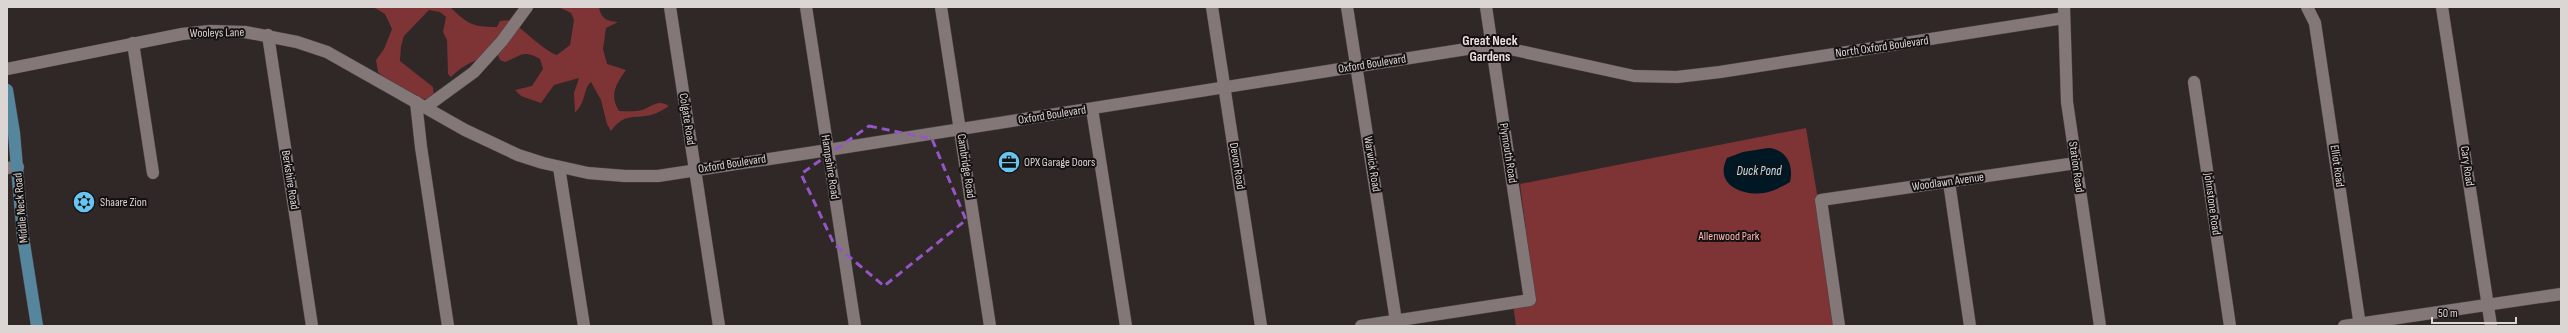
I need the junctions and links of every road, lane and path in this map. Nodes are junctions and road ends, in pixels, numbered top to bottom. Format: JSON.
{"nodes":[{"id":1,"x":527,"y":7,"type":"edge"},
{"id":2,"x":670,"y":7,"type":"edge"},
{"id":3,"x":806,"y":7,"type":"edge"},
{"id":4,"x":941,"y":7,"type":"edge"},
{"id":5,"x":1212,"y":7,"type":"edge"},
{"id":6,"x":1347,"y":7,"type":"edge"},
{"id":7,"x":1486,"y":7,"type":"edge"},
{"id":8,"x":2307,"y":7,"type":"edge"},
{"id":9,"x":2442,"y":7,"type":"edge"},
{"id":10,"x":2064,"y":12,"type":"edge"},
{"id":11,"x":268,"y":35,"type":"junction"},
{"id":12,"x":134,"y":43,"type":"junction"},
{"id":13,"x":1492,"y":45,"type":"junction"},
{"id":14,"x":1357,"y":67,"type":"junction"},
{"id":15,"x":7,"y":69,"type":"edge"},
{"id":16,"x":1700,"y":75,"type":"joint"},
{"id":17,"x":2194,"y":82,"type":"dead end"},
{"id":18,"x":1225,"y":88,"type":"junction"},
{"id":19,"x":7,"y":90,"type":"edge"},
{"id":20,"x":421,"y":104,"type":"junction"},
{"id":21,"x":1092,"y":109,"type":"junction"},
{"id":22,"x":960,"y":129,"type":"junction"},
{"id":23,"x":828,"y":150,"type":"junction"},
{"id":24,"x":2076,"y":163,"type":"junction"},
{"id":25,"x":12,"y":168,"type":"edge"},
{"id":26,"x":559,"y":168,"type":"junction"},
{"id":27,"x":695,"y":170,"type":"junction"},
{"id":28,"x":153,"y":173,"type":"dead end"},
{"id":29,"x":1948,"y":182,"type":"junction"},
{"id":30,"x":2561,"y":294,"type":"edge"},
{"id":31,"x":2488,"y":305,"type":"junction"},
{"id":32,"x":1396,"y":321,"type":"junction"},
{"id":33,"x":2360,"y":325,"type":"edge"},
{"id":34,"x":37,"y":326,"type":"edge"},
{"id":35,"x":312,"y":326,"type":"edge"},
{"id":36,"x":448,"y":326,"type":"edge"},
{"id":37,"x":584,"y":326,"type":"edge"},
{"id":38,"x":719,"y":326,"type":"edge"},
{"id":39,"x":855,"y":326,"type":"edge"},
{"id":40,"x":990,"y":326,"type":"edge"},
{"id":41,"x":1126,"y":326,"type":"edge"},
{"id":42,"x":1261,"y":326,"type":"edge"},
{"id":43,"x":1361,"y":326,"type":"edge"},
{"id":44,"x":1840,"y":326,"type":"edge"},
{"id":45,"x":1970,"y":326,"type":"edge"},
{"id":46,"x":2100,"y":326,"type":"edge"},
{"id":47,"x":2230,"y":326,"type":"edge"},
{"id":48,"x":2344,"y":326,"type":"edge"},
{"id":49,"x":2490,"y":326,"type":"edge"}],
"edges":[{"from":1,"to":20,"type":"street"},
{"from":2,"to":27,"type":"street","name":"Colgate Road"},
{"from":3,"to":23,"type":"street","name":"Hampshire Road"},
{"from":4,"to":22,"type":"street","name":"Cambridge Road"},
{"from":5,"to":18,"type":"street","name":"Devon Road"},
{"from":6,"to":14,"type":"street","name":"Warwick Road"},
{"from":7,"to":13,"type":"street","name":"Plymouth Road"},
{"from":8,"to":33,"type":"street","name":"Elliot Road"},
{"from":9,"to":31,"type":"street","name":"Cary Road"},
{"from":10,"to":16,"type":"street","name":"North Oxford Boulevard"},
{"from":10,"to":24,"type":"street","name":"Station Road"},
{"from":11,"to":12,"type":"street","name":"Wooleys Lane"},
{"from":11,"to":20,"type":"street","name":"Wooleys Lane"},
{"from":11,"to":35,"type":"street","name":"Berkshire Road"},
{"from":12,"to":15,"type":"street","name":"Wooleys Lane"},
{"from":12,"to":28,"type":"street"},
{"from":13,"to":14,"type":"street","name":"Oxford Boulevard"},
{"from":13,"to":16,"type":"street","name":"Oxford Boulevard"},
{"from":13,"to":32,"type":"street","name":"Plymouth Road"},
{"from":14,"to":18,"type":"street","name":"Oxford Boulevard"},
{"from":14,"to":32,"type":"street","name":"Warwick Road"},
{"from":17,"to":47,"type":"street","name":"Johnstone Road"},
{"from":18,"to":21,"type":"street","name":"Oxford Boulevard"},
{"from":18,"to":42,"type":"street","name":"Devon Road"},
{"from":19,"to":25,"type":"main road","name":"Middle Neck Road"},
{"from":20,"to":26,"type":"street","name":"Oxford Boulevard"},
{"from":20,"to":36,"type":"street"},
{"from":21,"to":22,"type":"street","name":"Oxford Boulevard"},
{"from":21,"to":41,"type":"street"},
{"from":22,"to":23,"type":"street","name":"Oxford Boulevard"},
{"from":22,"to":40,"type":"street","name":"Cambridge Road"},
{"from":23,"to":27,"type":"street","name":"Oxford Boulevard"},
{"from":23,"to":39,"type":"street","name":"Hampshire Road"},
{"from":24,"to":29,"type":"street","name":"Woodlawn Avenue"},
{"from":24,"to":46,"type":"street","name":"Station Road"},
{"from":25,"to":34,"type":"main road","name":"Middle Neck Road"},
{"from":26,"to":27,"type":"street","name":"Oxford Boulevard"},
{"from":26,"to":37,"type":"street"},
{"from":27,"to":38,"type":"street","name":"Colgate Road"},
{"from":29,"to":44,"type":"street","name":"Woodlawn Avenue"},
{"from":29,"to":45,"type":"street"},
{"from":30,"to":31,"type":"street"},
{"from":31,"to":33,"type":"street"},
{"from":31,"to":49,"type":"street","name":"Cary Road"},
{"from":32,"to":43,"type":"street"},
{"from":33,"to":48,"type":"street"}]}
